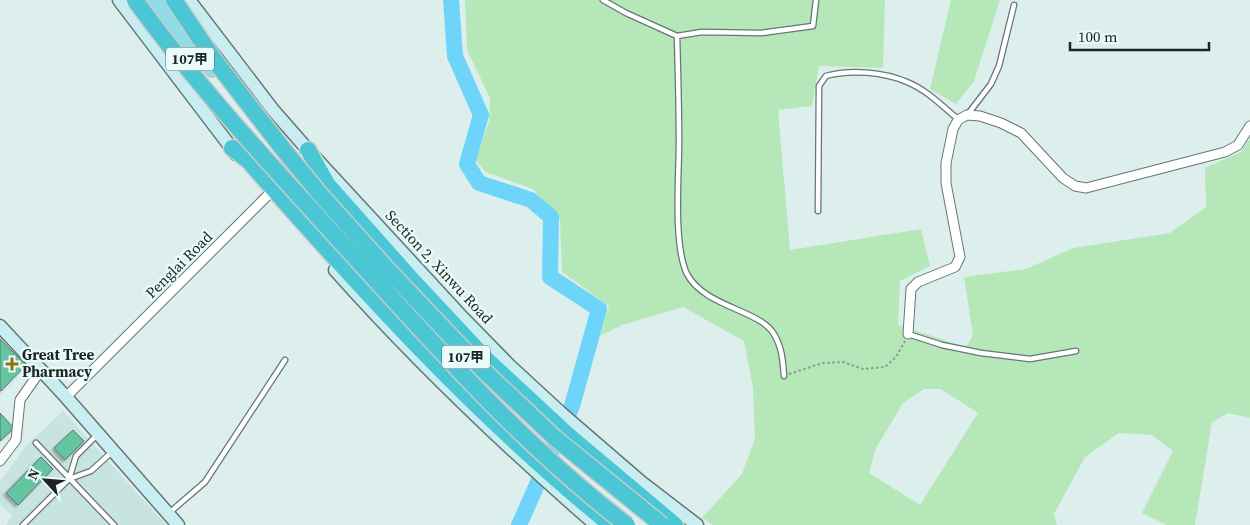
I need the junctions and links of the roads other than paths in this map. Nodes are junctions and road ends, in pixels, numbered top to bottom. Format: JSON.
{"nodes":[{"id":1,"x":119,"y":0,"type":"edge"},
{"id":2,"x":135,"y":0,"type":"edge"},
{"id":3,"x":147,"y":0,"type":"edge"},
{"id":4,"x":161,"y":0,"type":"edge"},
{"id":5,"x":174,"y":0,"type":"edge"},
{"id":6,"x":188,"y":0,"type":"edge"},
{"id":7,"x":603,"y":0,"type":"edge"},
{"id":8,"x":816,"y":0,"type":"edge"},
{"id":9,"x":1014,"y":5,"type":"dead end"},
{"id":10,"x":677,"y":36,"type":"junction"},
{"id":11,"x":239,"y":111,"type":"junction"},
{"id":12,"x":967,"y":115,"type":"junction"},
{"id":13,"x":958,"y":120,"type":"junction"},
{"id":14,"x":1250,"y":126,"type":"edge"},
{"id":15,"x":232,"y":148,"type":"joint"},
{"id":16,"x":308,"y":150,"type":"junction"},
{"id":17,"x":291,"y":175,"type":"junction"},
{"id":18,"x":272,"y":192,"type":"junction"},
{"id":19,"x":818,"y":211,"type":"dead end"},
{"id":20,"x":0,"y":326,"type":"edge"},
{"id":21,"x":908,"y":334,"type":"joint"},
{"id":22,"x":1076,"y":350,"type":"dead end"},
{"id":23,"x":285,"y":360,"type":"dead end"},
{"id":24,"x":41,"y":370,"type":"junction"},
{"id":25,"x":784,"y":376,"type":"road end"},
{"id":26,"x":66,"y":397,"type":"junction"},
{"id":27,"x":98,"y":434,"type":"junction"},
{"id":28,"x":36,"y":443,"type":"dead end"},
{"id":29,"x":113,"y":450,"type":"junction"},
{"id":30,"x":0,"y":461,"type":"edge"},
{"id":31,"x":69,"y":479,"type":"junction"},
{"id":32,"x":168,"y":514,"type":"junction"},
{"id":33,"x":623,"y":523,"type":"edge"},
{"id":34,"x":23,"y":525,"type":"edge"},
{"id":35,"x":114,"y":525,"type":"edge"},
{"id":36,"x":178,"y":525,"type":"edge"},
{"id":37,"x":596,"y":525,"type":"edge"},
{"id":38,"x":636,"y":525,"type":"edge"},
{"id":39,"x":653,"y":525,"type":"edge"},
{"id":40,"x":662,"y":525,"type":"edge"},
{"id":41,"x":674,"y":525,"type":"edge"},
{"id":42,"x":697,"y":525,"type":"edge"}],
"edges":[{"from":1,"to":15,"type":"main road","number":"107甲"},
{"from":2,"to":33,"type":"highway","bridge":true},
{"from":3,"to":11,"type":"main road","number":"107甲"},
{"from":4,"to":11,"type":"main road","number":"107甲"},
{"from":5,"to":40,"type":"highway","bridge":true},
{"from":6,"to":16,"type":"main road","name":"Section 2, Xinwu Road","number":"107甲"},
{"from":7,"to":10,"type":"lane"},
{"from":8,"to":10,"type":"lane"},
{"from":9,"to":12,"type":"lane"},
{"from":10,"to":25,"type":"lane"},
{"from":11,"to":17,"type":"main road","number":"107甲"},
{"from":12,"to":13,"type":"street"},
{"from":12,"to":14,"type":"street"},
{"from":13,"to":19,"type":"lane"},
{"from":13,"to":21,"type":"street"},
{"from":15,"to":18,"type":"highway"},
{"from":16,"to":17,"type":"street","name":"Penglai Road"},
{"from":16,"to":41,"type":"highway"},
{"from":16,"to":42,"type":"main road","name":"Section 2, Xinwu Road","number":"107甲"},
{"from":17,"to":18,"type":"street","name":"Penglai Road"},
{"from":17,"to":33,"type":"main road","number":"107甲"},
{"from":17,"to":39,"type":"main road","number":"107甲"},
{"from":18,"to":26,"type":"street","name":"Penglai Road"},
{"from":18,"to":33,"type":"highway"},
{"from":18,"to":37,"type":"main road","number":"107甲"},
{"from":20,"to":24,"type":"main road"},
{"from":21,"to":22,"type":"lane"},
{"from":23,"to":32,"type":"lane"},
{"from":24,"to":26,"type":"main road"},
{"from":24,"to":30,"type":"street"},
{"from":26,"to":27,"type":"main road"},
{"from":27,"to":29,"type":"main road"},
{"from":27,"to":31,"type":"lane"},
{"from":28,"to":31,"type":"lane"},
{"from":29,"to":31,"type":"lane"},
{"from":29,"to":32,"type":"main road"},
{"from":31,"to":34,"type":"lane"},
{"from":31,"to":35,"type":"lane"},
{"from":32,"to":36,"type":"main road"},
{"from":33,"to":38,"type":"main road","number":"107甲"}]}
